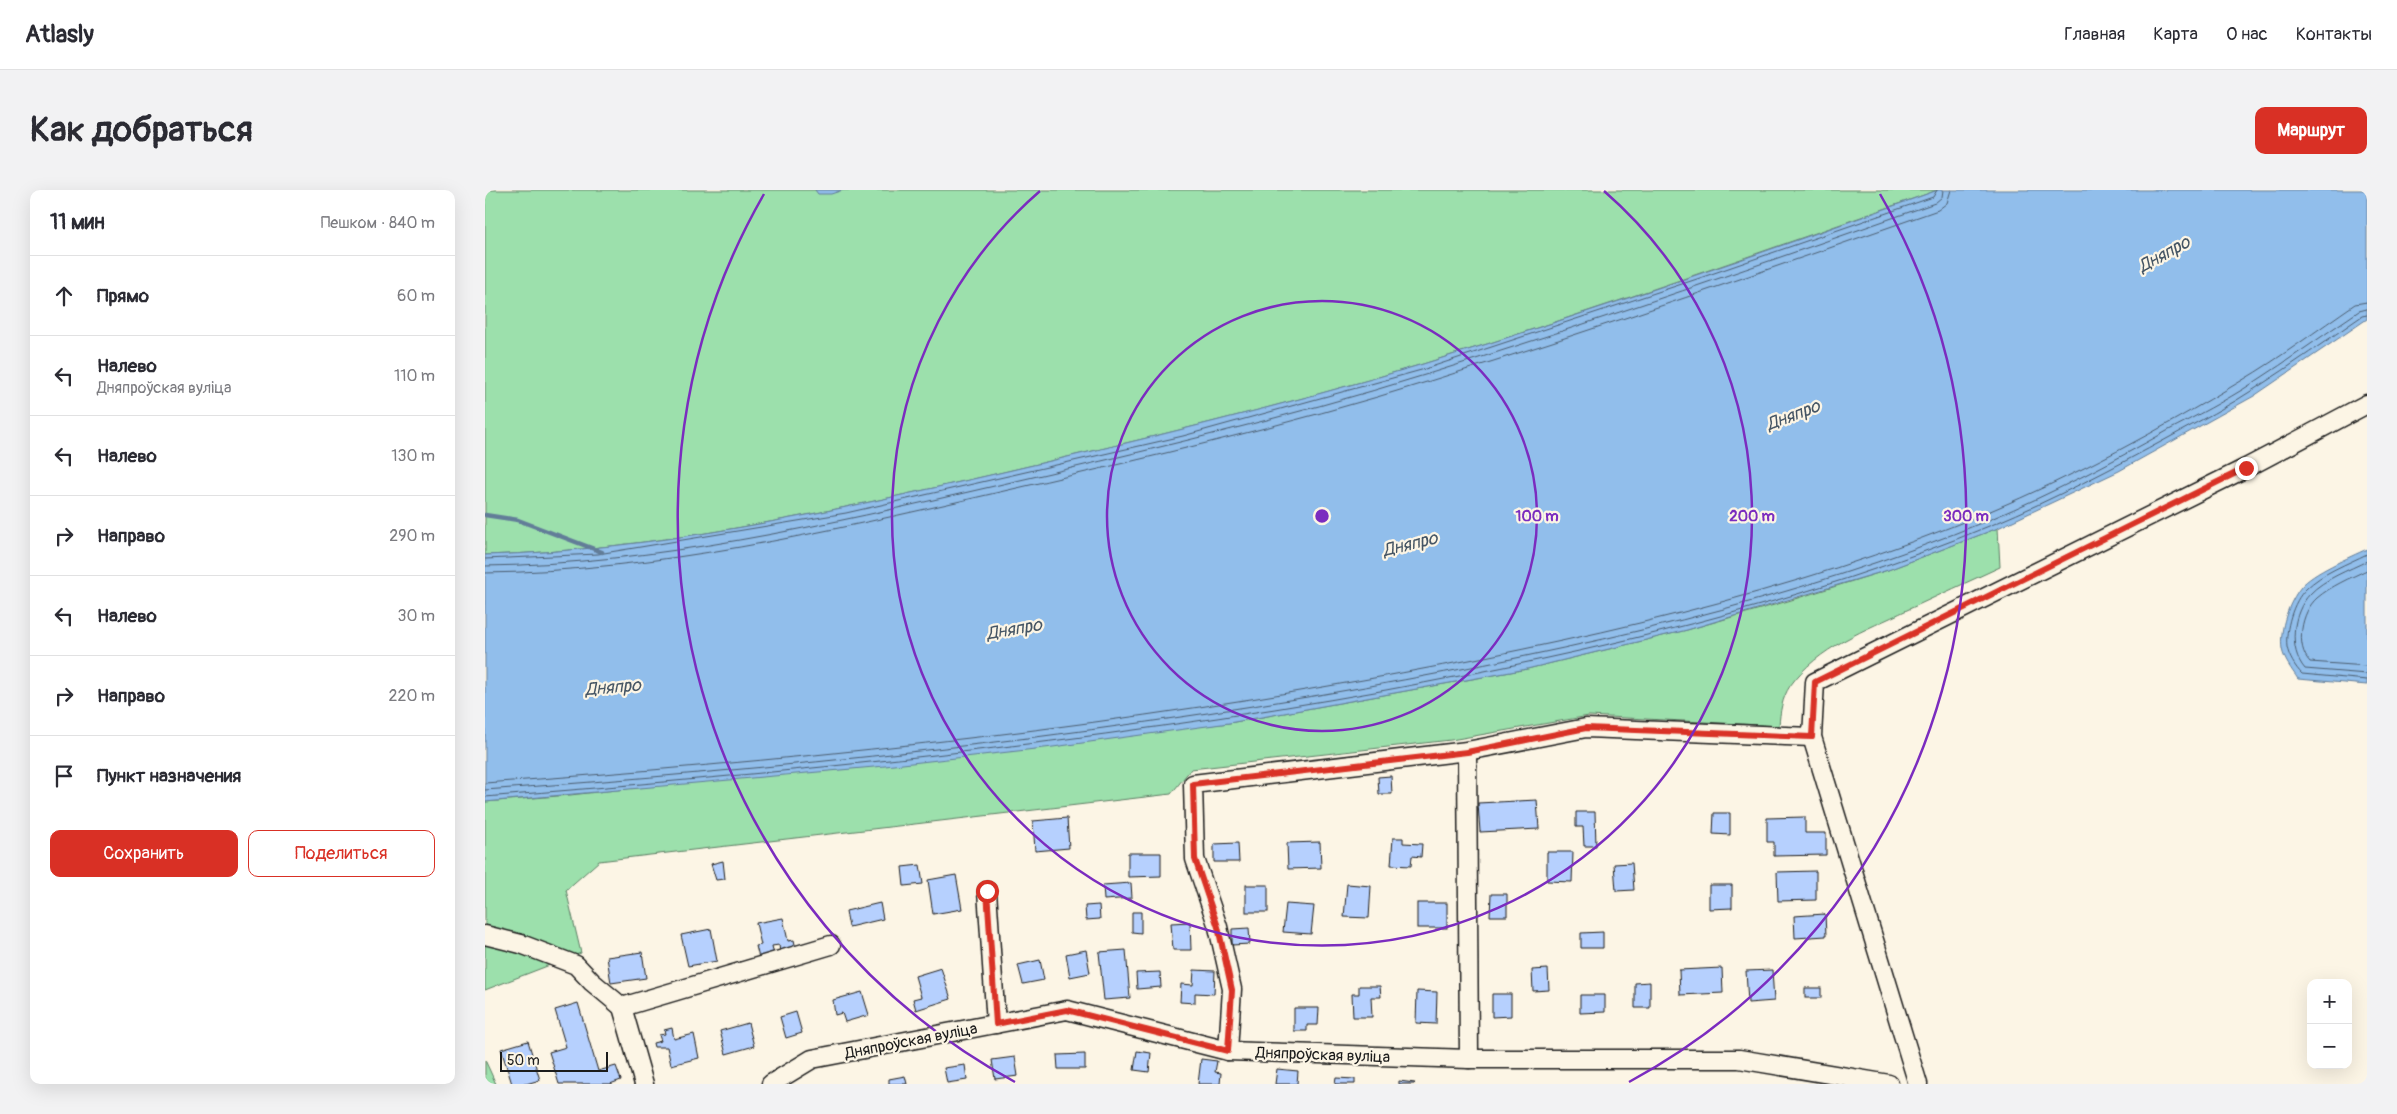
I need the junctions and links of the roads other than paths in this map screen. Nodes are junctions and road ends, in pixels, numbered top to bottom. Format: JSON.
{"nodes":[{"id":1,"x":2367,"y":404,"type":"edge"},
{"id":2,"x":1812,"y":737,"type":"junction"},
{"id":3,"x":1467,"y":752,"type":"junction"},
{"id":4,"x":987,"y":891,"type":"dead end"},
{"id":5,"x":485,"y":935,"type":"edge"},
{"id":6,"x":831,"y":945,"type":"dead end"},
{"id":7,"x":622,"y":1007,"type":"junction"},
{"id":8,"x":996,"y":1024,"type":"junction"},
{"id":9,"x":1228,"y":1051,"type":"junction"},
{"id":10,"x":1469,"y":1059,"type":"junction"},
{"id":11,"x":644,"y":1084,"type":"edge"},
{"id":12,"x":771,"y":1084,"type":"edge"},
{"id":13,"x":1889,"y":1084,"type":"edge"},
{"id":14,"x":1918,"y":1084,"type":"edge"}],
"edges":[{"from":1,"to":2,"type":"street"},
{"from":2,"to":3,"type":"street"},
{"from":2,"to":14,"type":"street"},
{"from":3,"to":9,"type":"street"},
{"from":3,"to":10,"type":"street"},
{"from":4,"to":8,"type":"street"},
{"from":5,"to":7,"type":"street"},
{"from":6,"to":7,"type":"street"},
{"from":7,"to":11,"type":"street"},
{"from":8,"to":9,"type":"street","name":"Дняпроўская вуліца"},
{"from":8,"to":12,"type":"street","name":"Дняпроўская вуліца"},
{"from":9,"to":10,"type":"street","name":"Дняпроўская вуліца"},
{"from":10,"to":13,"type":"street","name":"Дняпроўская вуліца"}]}
